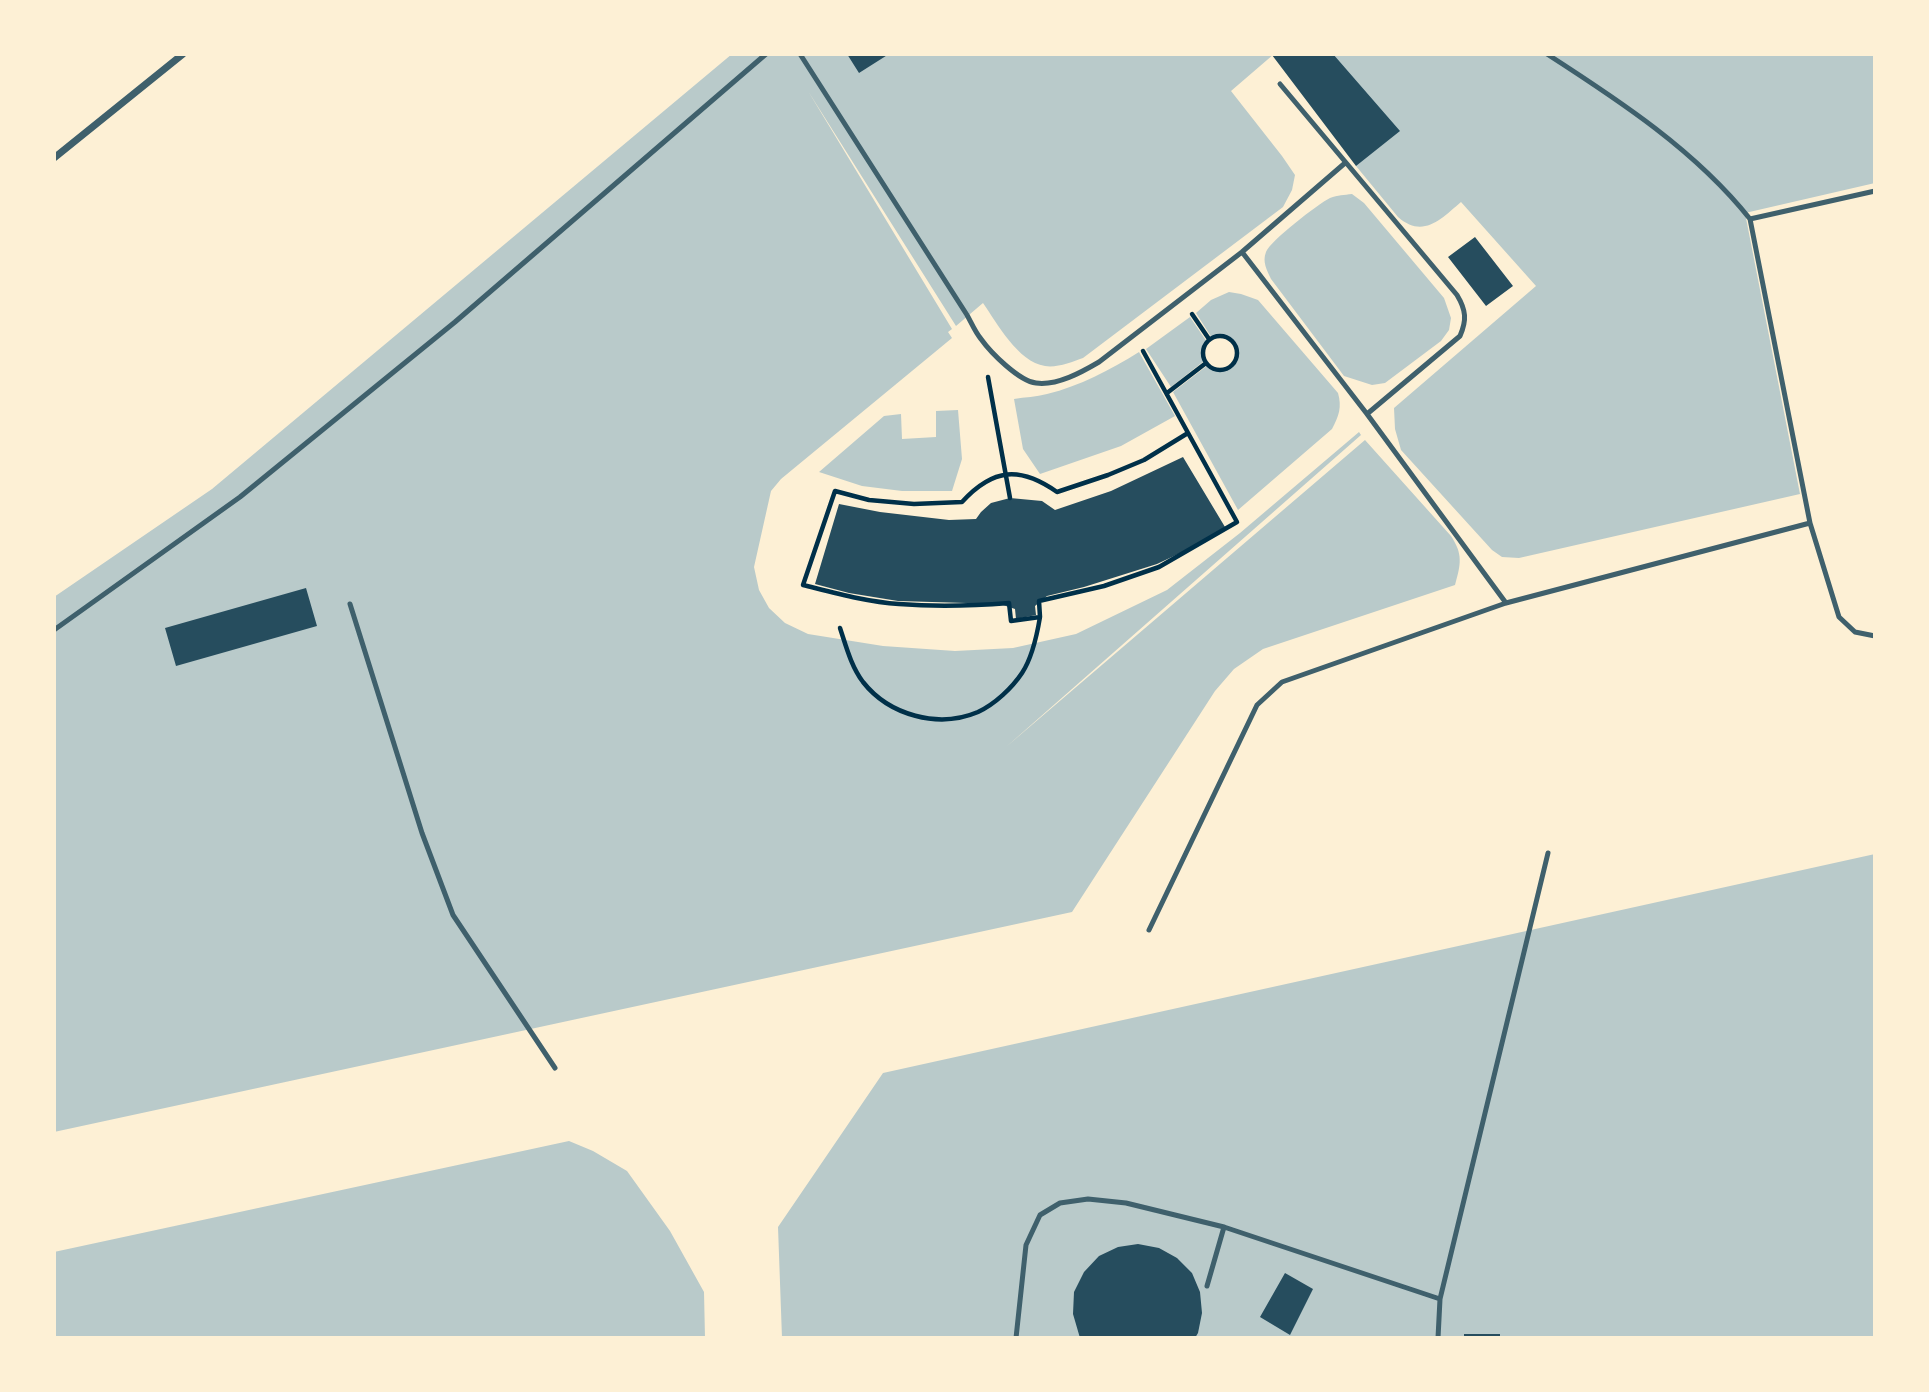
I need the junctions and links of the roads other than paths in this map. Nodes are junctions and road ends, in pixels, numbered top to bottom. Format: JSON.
{"nodes":[{"id":1,"x":183,"y":54,"type":"edge"},
{"id":2,"x":766,"y":54,"type":"edge"},
{"id":3,"x":800,"y":54,"type":"edge"},
{"id":4,"x":1547,"y":54,"type":"edge"},
{"id":5,"x":1280,"y":84,"type":"dead end"},
{"id":6,"x":54,"y":158,"type":"edge"},
{"id":7,"x":1345,"y":163,"type":"junction"},
{"id":8,"x":1875,"y":191,"type":"edge"},
{"id":9,"x":1750,"y":219,"type":"junction"},
{"id":10,"x":1242,"y":253,"type":"junction"},
{"id":11,"x":1367,"y":414,"type":"junction"},
{"id":12,"x":1810,"y":523,"type":"junction"},
{"id":13,"x":1506,"y":603,"type":"junction"},
{"id":14,"x":350,"y":604,"type":"dead end"},
{"id":15,"x":54,"y":630,"type":"edge"},
{"id":16,"x":1875,"y":636,"type":"edge"},
{"id":17,"x":1548,"y":853,"type":"dead end"},
{"id":18,"x":1149,"y":930,"type":"dead end"},
{"id":19,"x":555,"y":1068,"type":"dead end"},
{"id":20,"x":1224,"y":1227,"type":"junction"},
{"id":21,"x":1207,"y":1286,"type":"dead end"},
{"id":22,"x":1440,"y":1299,"type":"junction"},
{"id":23,"x":1016,"y":1338,"type":"edge"},
{"id":24,"x":1437,"y":1338,"type":"edge"}],
"edges":[{"from":1,"to":6,"type":"street"},
{"from":2,"to":15,"type":"lane"},
{"from":3,"to":10,"type":"lane"},
{"from":4,"to":9,"type":"lane"},
{"from":5,"to":7,"type":"lane"},
{"from":7,"to":10,"type":"lane"},
{"from":7,"to":11,"type":"lane"},
{"from":8,"to":9,"type":"lane"},
{"from":9,"to":12,"type":"lane"},
{"from":10,"to":11,"type":"lane"},
{"from":11,"to":13,"type":"lane"},
{"from":12,"to":13,"type":"lane"},
{"from":12,"to":16,"type":"lane"},
{"from":13,"to":18,"type":"lane"},
{"from":14,"to":19,"type":"lane"},
{"from":17,"to":22,"type":"lane"},
{"from":20,"to":21,"type":"lane"},
{"from":20,"to":22,"type":"lane"},
{"from":20,"to":23,"type":"lane"},
{"from":22,"to":24,"type":"lane"}]}
